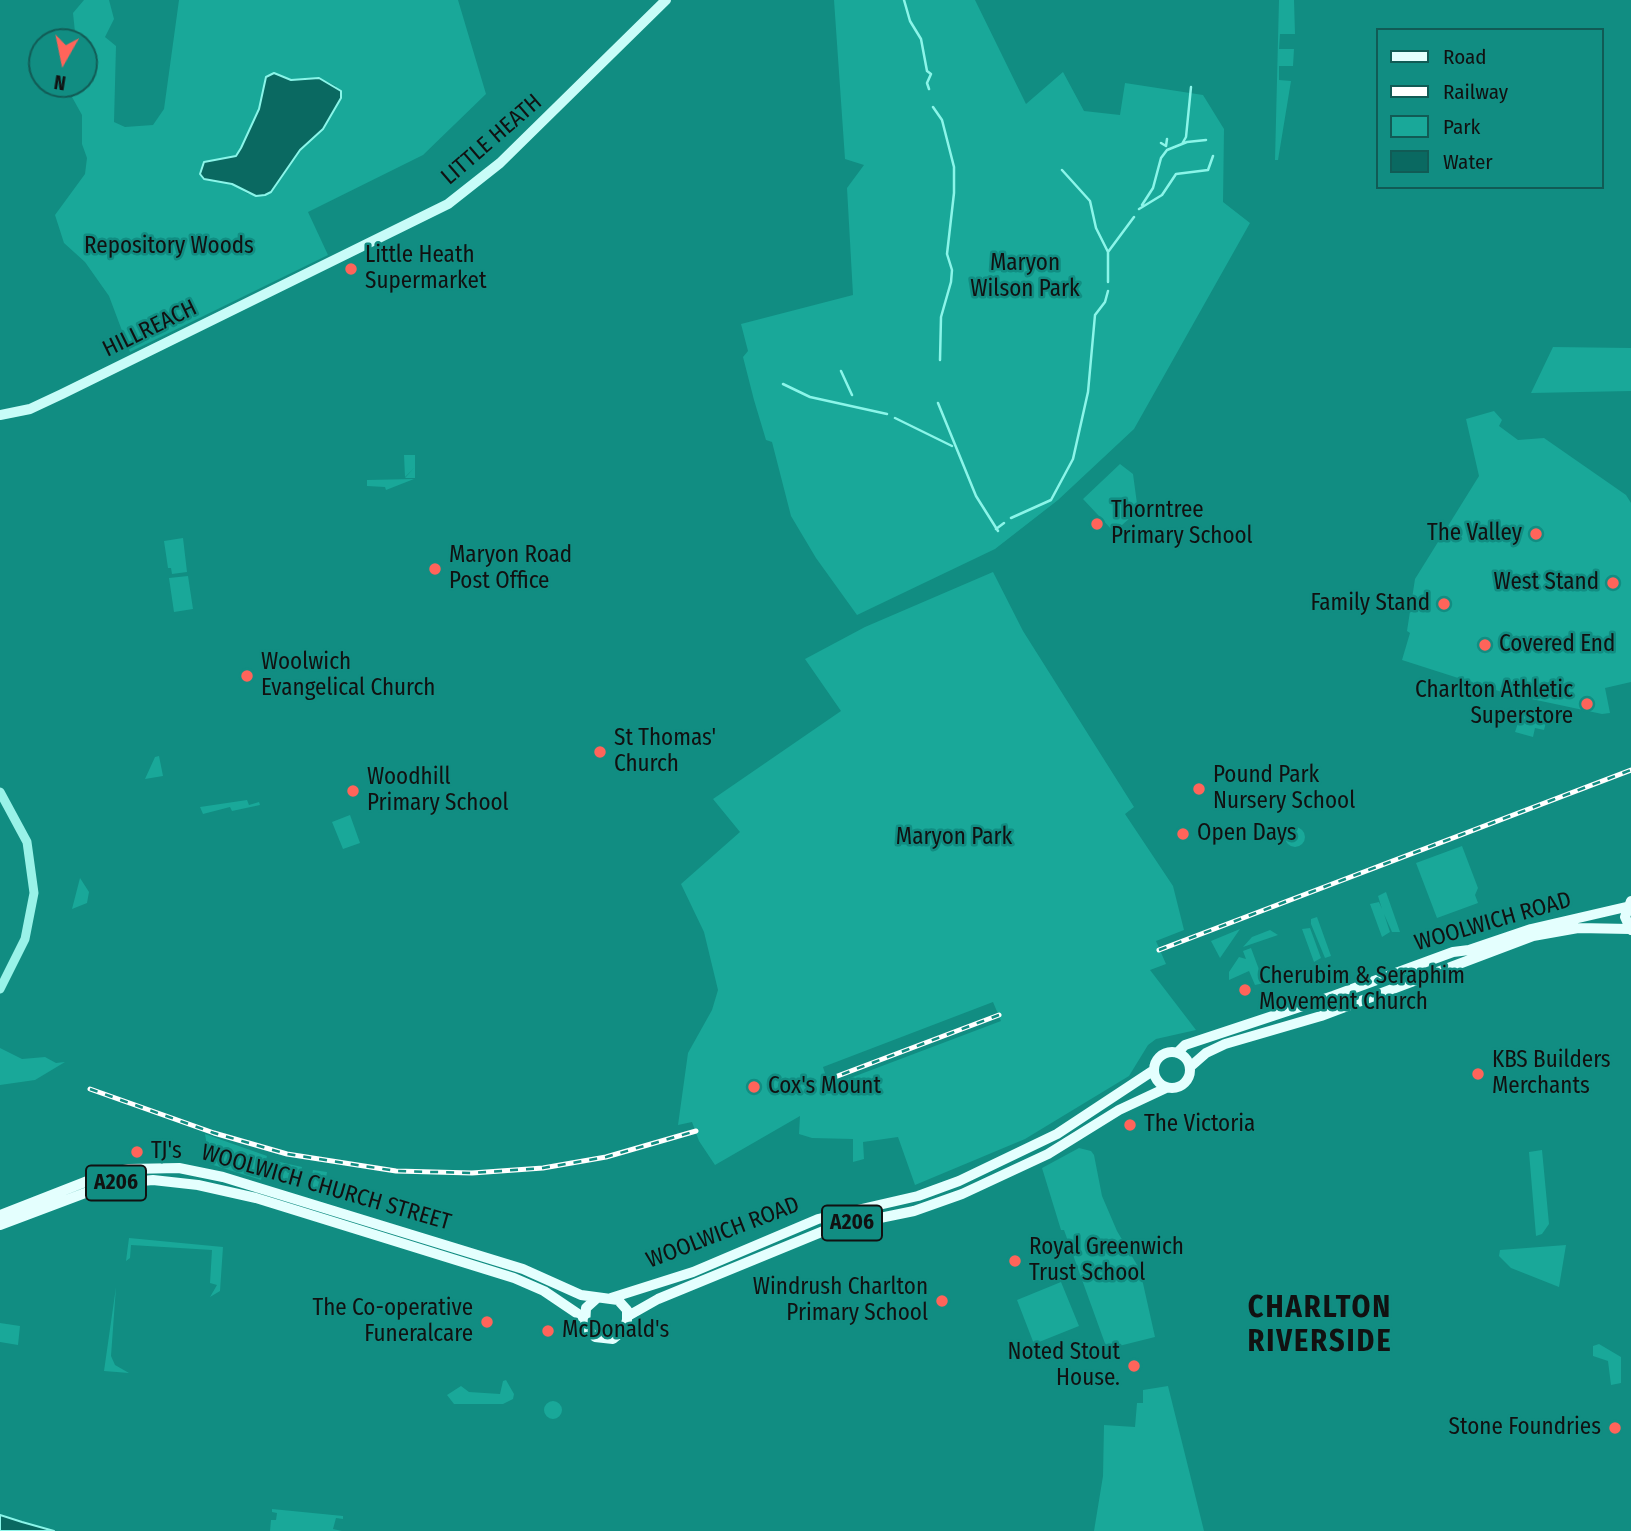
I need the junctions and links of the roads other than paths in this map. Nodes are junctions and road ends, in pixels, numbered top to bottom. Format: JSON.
{"nodes":[{"id":1,"x":666,"y":0,"type":"edge"},
{"id":2,"x":314,"y":269,"type":"joint"},
{"id":3,"x":0,"y":415,"type":"edge"},
{"id":4,"x":0,"y":792,"type":"edge"},
{"id":5,"x":1628,"y":904,"type":"edge"},
{"id":6,"x":1630,"y":929,"type":"edge"},
{"id":7,"x":0,"y":989,"type":"edge"},
{"id":8,"x":1177,"y":1053,"type":"junction"},
{"id":9,"x":1190,"y":1067,"type":"junction"},
{"id":10,"x":1154,"y":1070,"type":"junction"},
{"id":11,"x":1166,"y":1087,"type":"junction"},
{"id":12,"x":0,"y":1215,"type":"edge"},
{"id":13,"x":0,"y":1226,"type":"edge"},
{"id":14,"x":597,"y":1298,"type":"junction"},
{"id":15,"x":611,"y":1298,"type":"junction"},
{"id":16,"x":628,"y":1316,"type":"junction"},
{"id":17,"x":584,"y":1318,"type":"junction"}],
"edges":[{"from":1,"to":2,"type":"main road","name":"LITTLE HEATH"},
{"from":2,"to":3,"type":"main road","name":"HILLREACH"},
{"from":4,"to":7,"type":"street"},
{"from":5,"to":6,"type":"main road","name":"WOOLWICH ROAD"},
{"from":5,"to":8,"type":"main road","name":"WOOLWICH ROAD"},
{"from":6,"to":9,"type":"main road","name":"WOOLWICH ROAD"},
{"from":8,"to":9,"type":"main road"},
{"from":8,"to":10,"type":"main road"},
{"from":9,"to":11,"type":"main road"},
{"from":10,"to":11,"type":"main road"},
{"from":10,"to":15,"type":"main road","name":"WOOLWICH ROAD","number":"A206"},
{"from":11,"to":16,"type":"main road","name":"WOOLWICH ROAD","number":"A206"},
{"from":12,"to":14,"type":"main road","name":"WOOLWICH CHURCH STREET","number":"A206"},
{"from":13,"to":17,"type":"main road","name":"WOOLWICH CHURCH STREET","number":"A206"},
{"from":14,"to":15,"type":"main road","name":"WOOLWICH CHURCH STREET"},
{"from":14,"to":17,"type":"main road"},
{"from":15,"to":16,"type":"main road"},
{"from":16,"to":17,"type":"main road","name":"WOOLWICH CHURCH STREET"}]}
